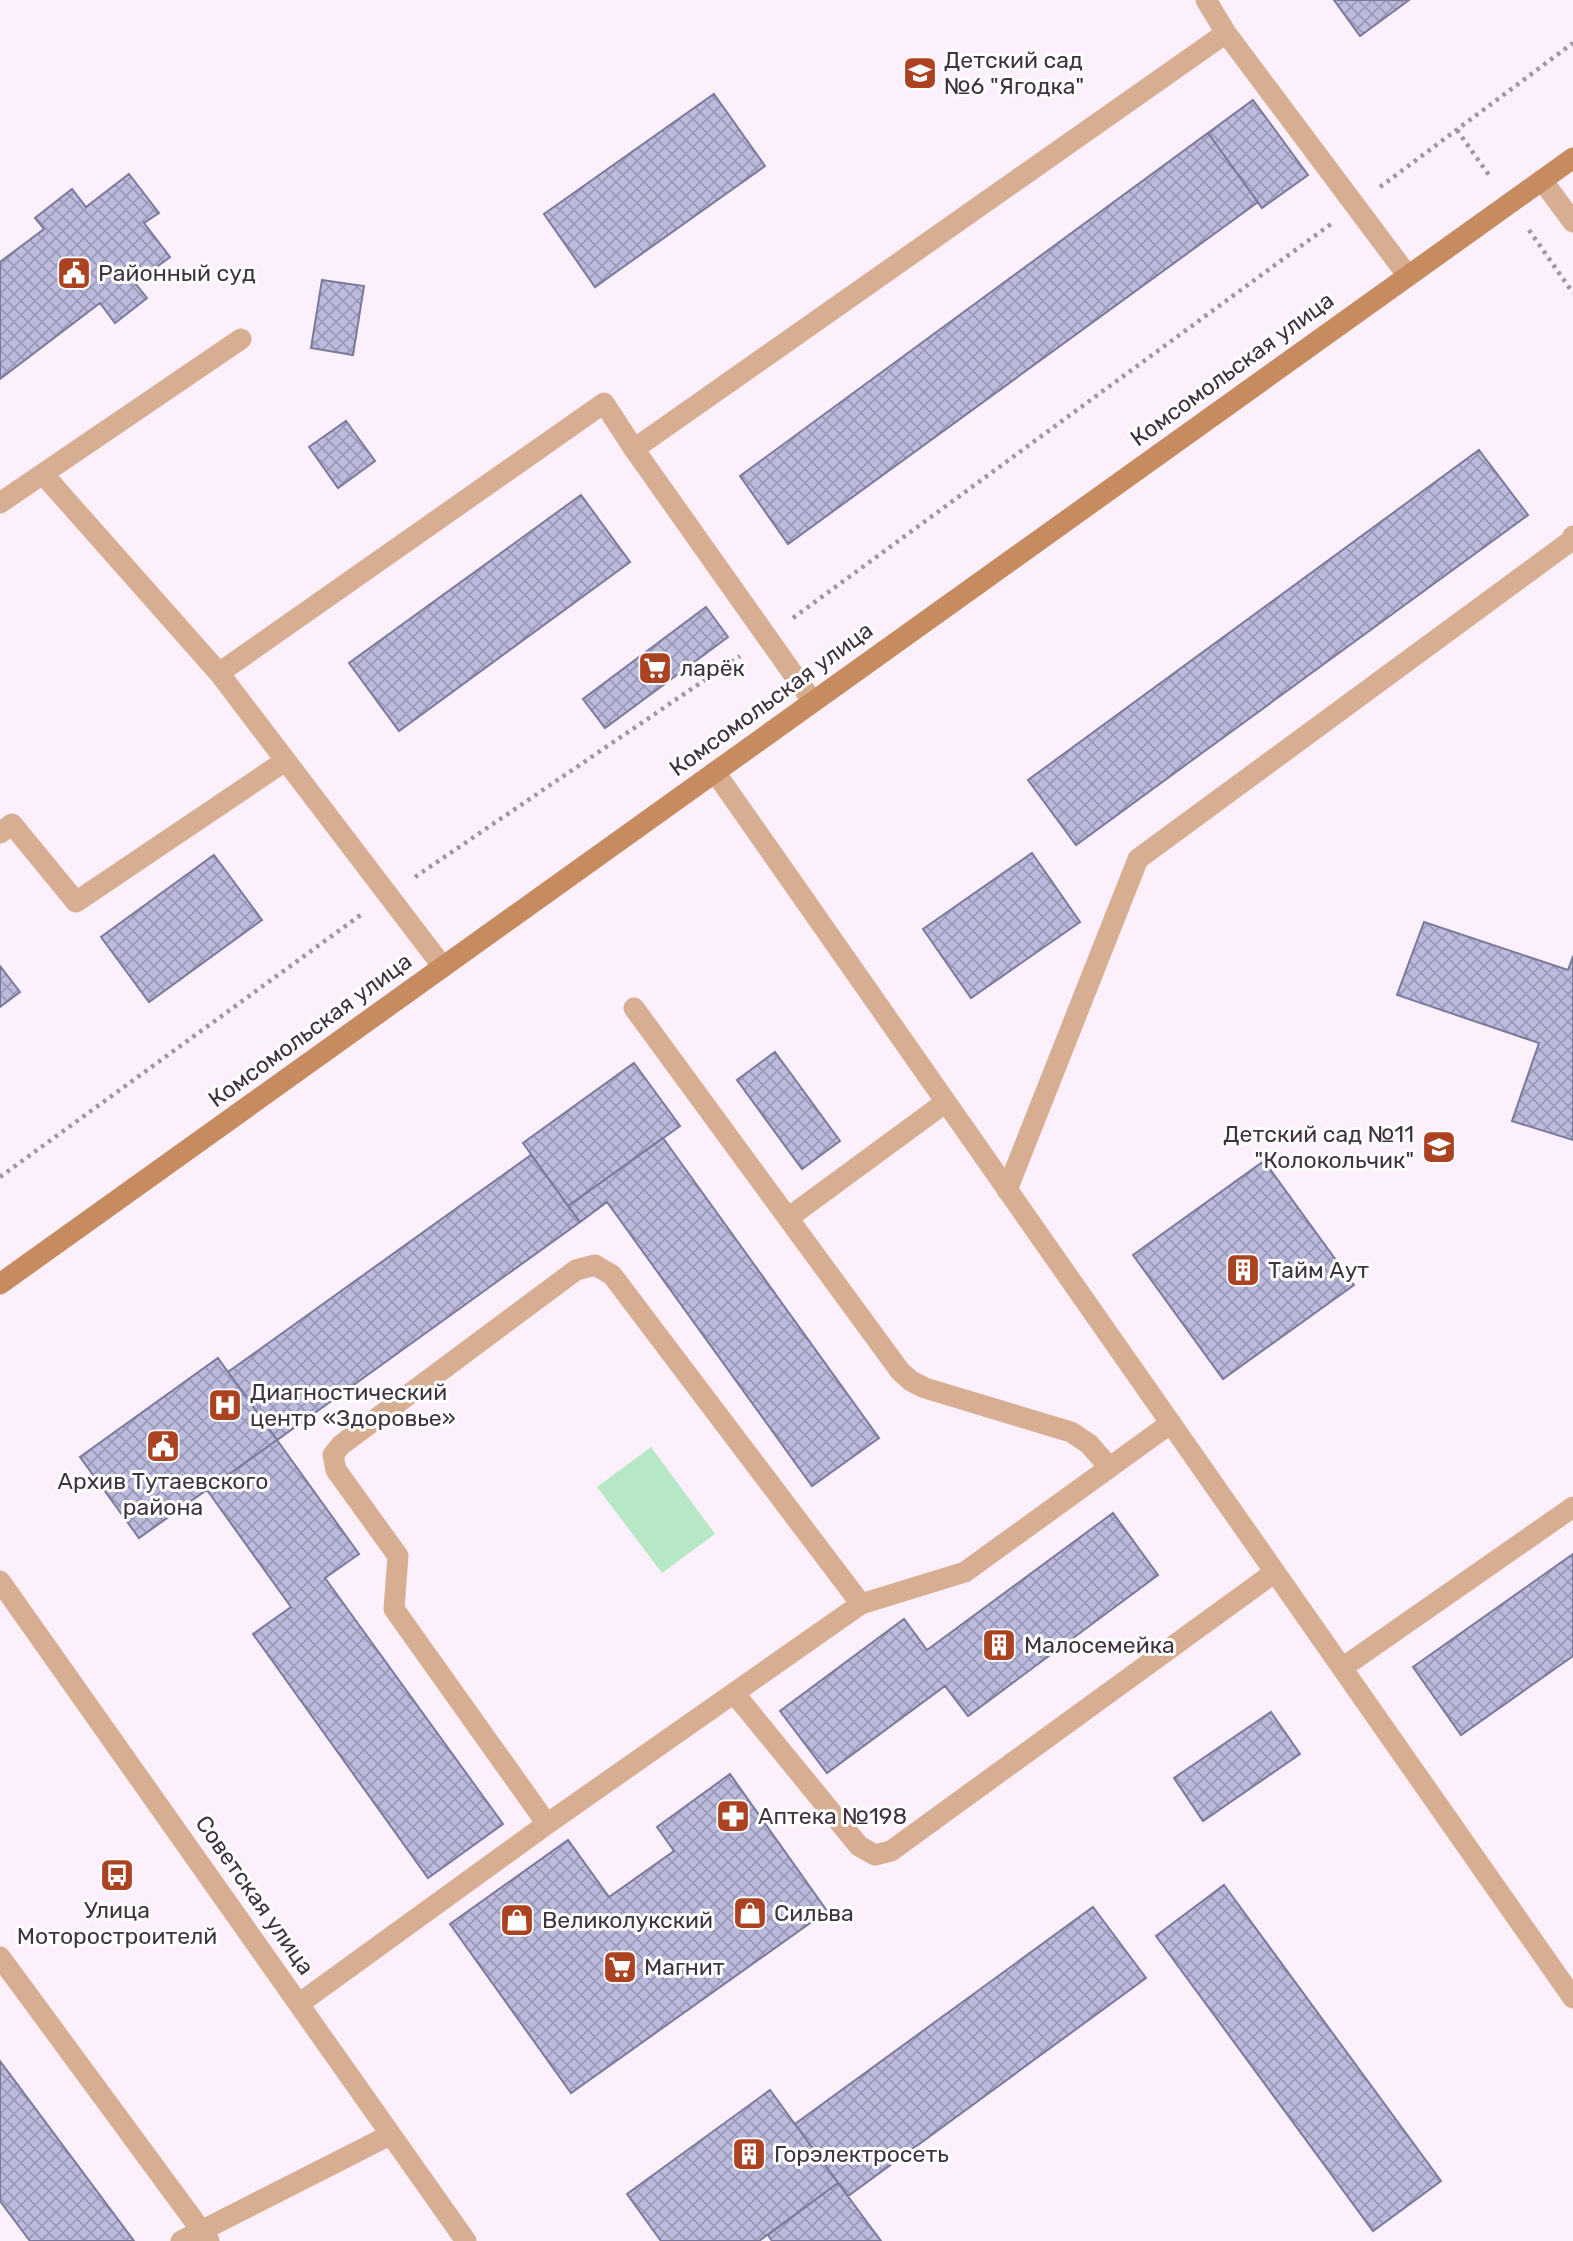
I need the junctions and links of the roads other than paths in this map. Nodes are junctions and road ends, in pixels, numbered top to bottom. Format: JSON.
{"nodes":[{"id":1,"x":1206,"y":0,"type":"edge"},
{"id":2,"x":1226,"y":33,"type":"junction"},
{"id":3,"x":1573,"y":158,"type":"edge"},
{"id":4,"x":1542,"y":180,"type":"junction"},
{"id":5,"x":1573,"y":222,"type":"edge"},
{"id":6,"x":1408,"y":276,"type":"junction"},
{"id":7,"x":241,"y":339,"type":"dead end"},
{"id":8,"x":634,"y":449,"type":"junction"},
{"id":9,"x":43,"y":474,"type":"junction"},
{"id":10,"x":0,"y":503,"type":"edge"},
{"id":11,"x":1573,"y":536,"type":"edge"},
{"id":12,"x":219,"y":673,"type":"junction"},
{"id":13,"x":813,"y":702,"type":"junction"},
{"id":14,"x":285,"y":761,"type":"junction"},
{"id":15,"x":715,"y":772,"type":"junction"},
{"id":16,"x":0,"y":833,"type":"edge"},
{"id":17,"x":443,"y":967,"type":"junction"},
{"id":18,"x":634,"y":1008,"type":"dead end"},
{"id":19,"x":946,"y":1102,"type":"junction"},
{"id":20,"x":1007,"y":1190,"type":"junction"},
{"id":21,"x":788,"y":1218,"type":"junction"},
{"id":22,"x":0,"y":1284,"type":"edge"},
{"id":23,"x":1171,"y":1423,"type":"junction"},
{"id":24,"x":1109,"y":1467,"type":"junction"},
{"id":25,"x":1573,"y":1507,"type":"edge"},
{"id":26,"x":1275,"y":1572,"type":"junction"},
{"id":27,"x":0,"y":1581,"type":"edge"},
{"id":28,"x":861,"y":1604,"type":"junction"},
{"id":29,"x":1342,"y":1668,"type":"junction"},
{"id":30,"x":734,"y":1693,"type":"junction"},
{"id":31,"x":547,"y":1824,"type":"junction"},
{"id":32,"x":0,"y":1957,"type":"edge"},
{"id":33,"x":1573,"y":1998,"type":"edge"},
{"id":34,"x":300,"y":2003,"type":"junction"},
{"id":35,"x":390,"y":2135,"type":"junction"},
{"id":36,"x":205,"y":2235,"type":"edge"},
{"id":37,"x":181,"y":2241,"type":"edge"},
{"id":38,"x":466,"y":2241,"type":"edge"}],
"edges":[{"from":1,"to":2,"type":"street"},
{"from":2,"to":6,"type":"street"},
{"from":2,"to":8,"type":"street"},
{"from":3,"to":4,"type":"main road","name":"Комсомольская улица"},
{"from":4,"to":5,"type":"street"},
{"from":4,"to":6,"type":"main road","name":"Комсомольская улица"},
{"from":6,"to":13,"type":"main road","name":"Комсомольская улица"},
{"from":7,"to":9,"type":"street"},
{"from":8,"to":12,"type":"street"},
{"from":8,"to":13,"type":"street"},
{"from":9,"to":10,"type":"street"},
{"from":9,"to":12,"type":"street"},
{"from":11,"to":20,"type":"street"},
{"from":12,"to":14,"type":"street"},
{"from":13,"to":15,"type":"main road","name":"Комсомольская улица"},
{"from":14,"to":16,"type":"street"},
{"from":14,"to":17,"type":"street"},
{"from":15,"to":17,"type":"main road","name":"Комсомольская улица"},
{"from":15,"to":19,"type":"street"},
{"from":17,"to":22,"type":"main road","name":"Комсомольская улица"},
{"from":18,"to":21,"type":"street"},
{"from":19,"to":20,"type":"street"},
{"from":19,"to":21,"type":"street"},
{"from":20,"to":23,"type":"street"},
{"from":21,"to":24,"type":"street"},
{"from":23,"to":24,"type":"street"},
{"from":23,"to":26,"type":"street"},
{"from":24,"to":28,"type":"street"},
{"from":25,"to":29,"type":"street"},
{"from":26,"to":29,"type":"street"},
{"from":26,"to":30,"type":"street"},
{"from":27,"to":34,"type":"street","name":"Советская улица"},
{"from":28,"to":30,"type":"street"},
{"from":28,"to":31,"type":"street"},
{"from":29,"to":33,"type":"street"},
{"from":30,"to":31,"type":"street"},
{"from":31,"to":34,"type":"street"},
{"from":32,"to":36,"type":"street"},
{"from":34,"to":35,"type":"street","name":"Советская улица"},
{"from":35,"to":36,"type":"street"},
{"from":35,"to":38,"type":"street","name":"Советская улица"},
{"from":36,"to":37,"type":"street"}]}
